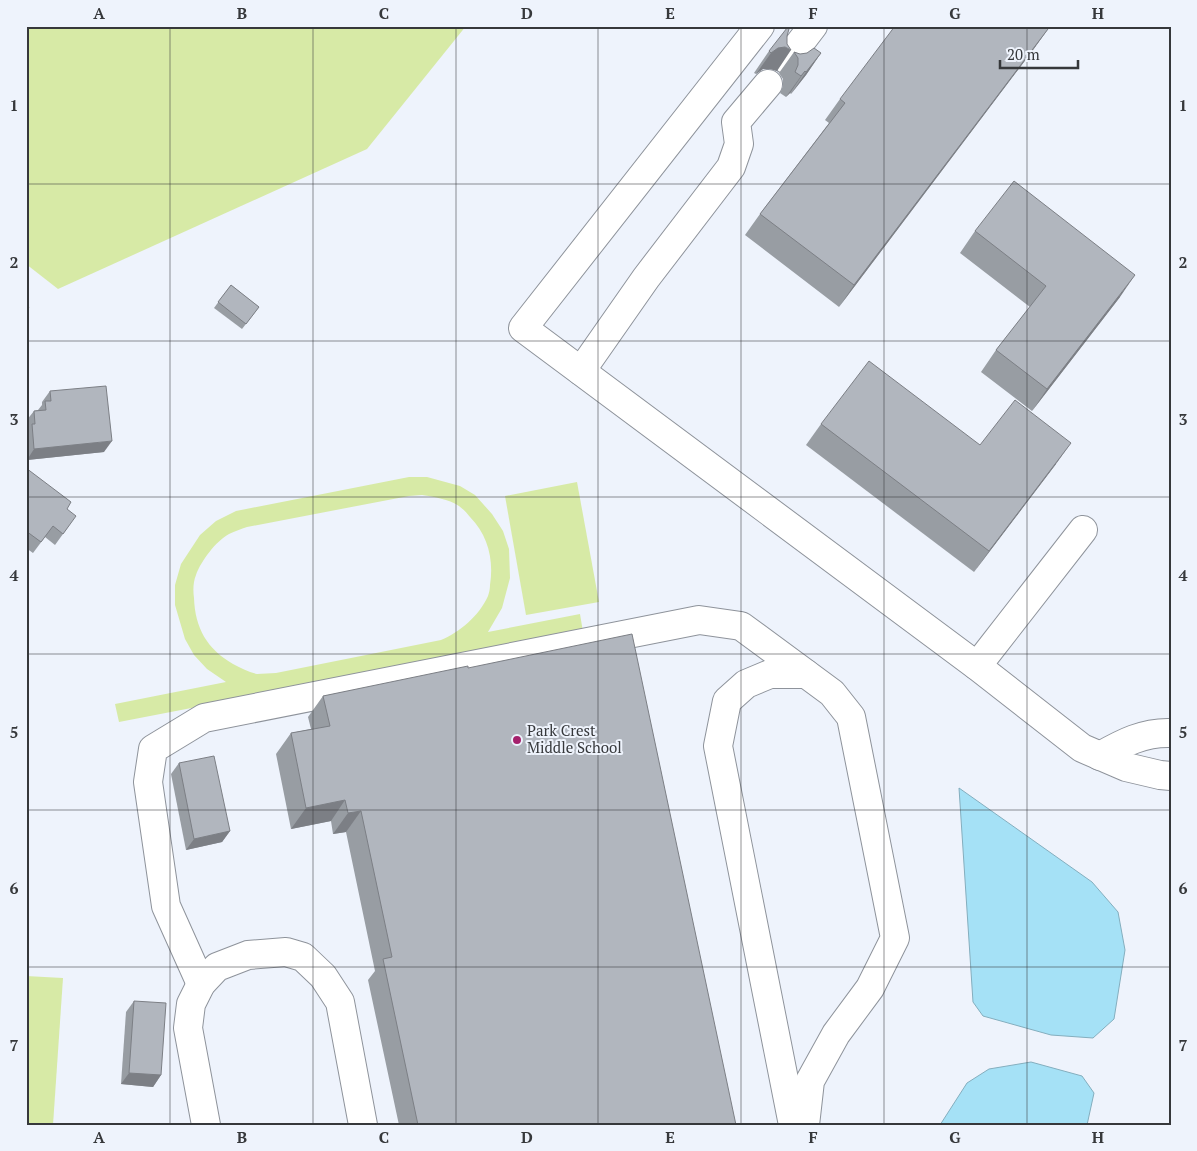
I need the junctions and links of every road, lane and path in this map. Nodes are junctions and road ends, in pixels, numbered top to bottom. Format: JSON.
{"nodes":[{"id":1,"x":760,"y":26,"type":"edge"},
{"id":2,"x":813,"y":26,"type":"edge"},
{"id":3,"x":787,"y":60,"type":"edge"},
{"id":4,"x":768,"y":84,"type":"dead end"},
{"id":5,"x":712,"y":86,"type":"junction"},
{"id":6,"x":736,"y":122,"type":"junction"},
{"id":7,"x":581,"y":371,"type":"junction"},
{"id":8,"x":1083,"y":530,"type":"dead end"},
{"id":9,"x":977,"y":666,"type":"junction"},
{"id":10,"x":806,"y":674,"type":"junction"},
{"id":11,"x":1171,"y":733,"type":"edge"},
{"id":12,"x":1100,"y":756,"type":"junction"},
{"id":13,"x":1171,"y":776,"type":"edge"},
{"id":14,"x":201,"y":984,"type":"junction"},
{"id":15,"x":206,"y":1125,"type":"edge"},
{"id":16,"x":363,"y":1125,"type":"edge"},
{"id":17,"x":793,"y":1125,"type":"edge"},
{"id":18,"x":804,"y":1125,"type":"edge"}],
"edges":[{"from":1,"to":5,"type":"lane"},
{"from":2,"to":3,"type":"lane"},
{"from":4,"to":6,"type":"lane"},
{"from":5,"to":6,"type":"lane"},
{"from":5,"to":7,"type":"lane"},
{"from":6,"to":7,"type":"lane"},
{"from":7,"to":9,"type":"lane"},
{"from":8,"to":9,"type":"lane"},
{"from":9,"to":12,"type":"lane"},
{"from":10,"to":14,"type":"lane"},
{"from":10,"to":17,"type":"lane"},
{"from":10,"to":18,"type":"lane"},
{"from":11,"to":12,"type":"lane"},
{"from":12,"to":13,"type":"lane"},
{"from":14,"to":15,"type":"lane"},
{"from":14,"to":16,"type":"lane"}]}
